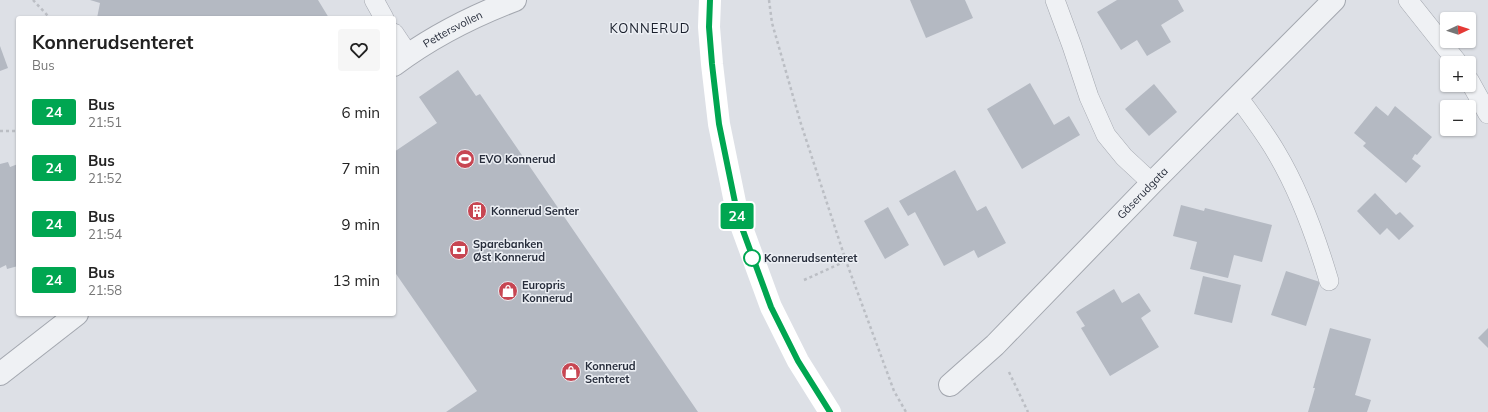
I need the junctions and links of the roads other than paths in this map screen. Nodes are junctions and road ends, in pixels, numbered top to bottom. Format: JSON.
{"nodes":[{"id":1,"x":374,"y":0,"type":"edge"},
{"id":2,"x":515,"y":0,"type":"edge"},
{"id":3,"x":710,"y":0,"type":"edge"},
{"id":4,"x":1054,"y":0,"type":"edge"},
{"id":5,"x":1334,"y":0,"type":"edge"},
{"id":6,"x":1408,"y":0,"type":"edge"},
{"id":7,"x":383,"y":16,"type":"edge"},
{"id":8,"x":396,"y":40,"type":"edge"},
{"id":9,"x":1452,"y":56,"type":"edge"},
{"id":10,"x":401,"y":59,"type":"edge"},
{"id":11,"x":1476,"y":92,"type":"edge"},
{"id":12,"x":1238,"y":97,"type":"junction"},
{"id":13,"x":1488,"y":114,"type":"edge"},
{"id":14,"x":1152,"y":183,"type":"junction"},
{"id":15,"x":1329,"y":281,"type":"dead end"},
{"id":16,"x":73,"y":316,"type":"edge"},
{"id":17,"x":0,"y":374,"type":"edge"},
{"id":18,"x":950,"y":385,"type":"dead end"},
{"id":19,"x":830,"y":412,"type":"edge"}],
"edges":[{"from":1,"to":7,"type":"lane"},
{"from":2,"to":10,"type":"street","name":"Pettersvollen"},
{"from":3,"to":19,"type":"main road"},
{"from":4,"to":14,"type":"lane"},
{"from":5,"to":12,"type":"street","name":"Gåserudgata"},
{"from":6,"to":9,"type":"lane"},
{"from":8,"to":10,"type":"lane"},
{"from":11,"to":13,"type":"lane"},
{"from":12,"to":14,"type":"street","name":"Gåserudgata"},
{"from":12,"to":15,"type":"lane"},
{"from":14,"to":18,"type":"street","name":"Gåserudgata"},
{"from":16,"to":17,"type":"street"}]}
